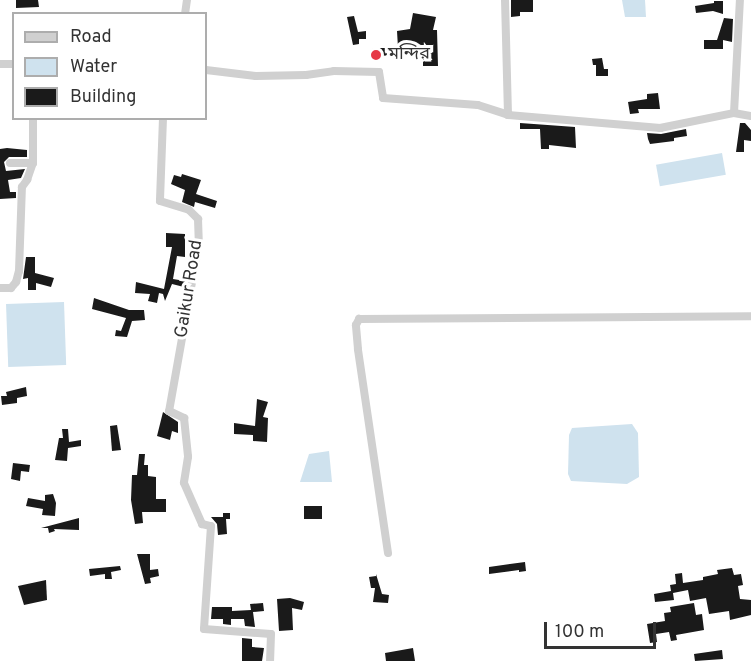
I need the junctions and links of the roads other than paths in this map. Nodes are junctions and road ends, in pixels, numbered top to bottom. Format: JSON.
{"nodes":[{"id":1,"x":505,"y":0,"type":"edge"},
{"id":2,"x":740,"y":0,"type":"edge"},
{"id":3,"x":207,"y":70,"type":"edge"},
{"id":4,"x":734,"y":113,"type":"junction"},
{"id":5,"x":508,"y":115,"type":"junction"},
{"id":6,"x":751,"y":116,"type":"edge"},
{"id":7,"x":33,"y":120,"type":"edge"},
{"id":8,"x":163,"y":120,"type":"edge"},
{"id":9,"x":10,"y":163,"type":"dead end"},
{"id":10,"x":33,"y":163,"type":"junction"},
{"id":11,"x":0,"y":288,"type":"edge"},
{"id":12,"x":751,"y":316,"type":"edge"},
{"id":13,"x":388,"y":552,"type":"dead end"},
{"id":14,"x":270,"y":661,"type":"edge"}],
"edges":[{"from":1,"to":5,"type":"street"},
{"from":2,"to":4,"type":"street"},
{"from":3,"to":5,"type":"street"},
{"from":4,"to":5,"type":"street"},
{"from":4,"to":6,"type":"street"},
{"from":7,"to":10,"type":"street"},
{"from":8,"to":14,"type":"street","name":"Gaikur Road"},
{"from":9,"to":10,"type":"street"},
{"from":10,"to":11,"type":"street"},
{"from":12,"to":13,"type":"street"}]}
